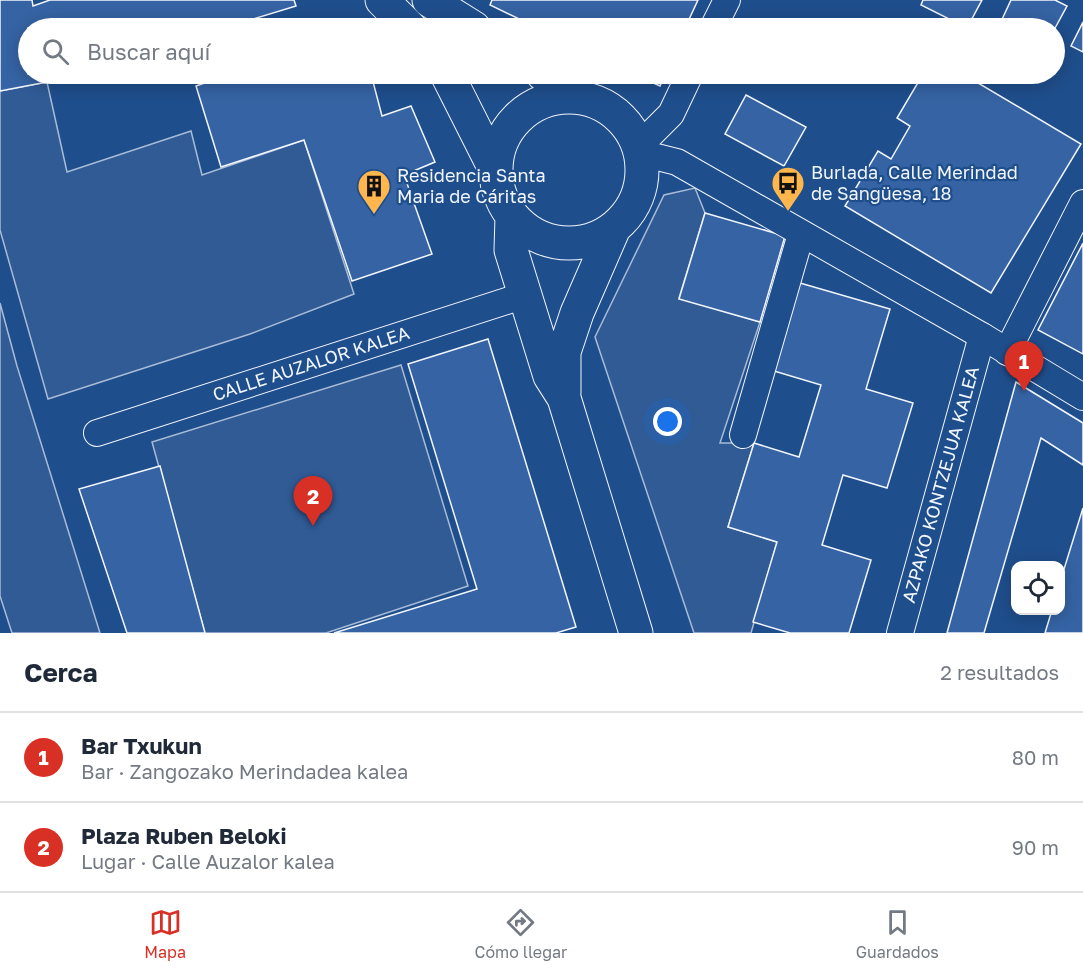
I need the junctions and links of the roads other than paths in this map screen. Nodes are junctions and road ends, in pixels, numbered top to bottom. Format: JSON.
{"nodes":[{"id":1,"x":382,"y":0,"type":"edge"},
{"id":2,"x":727,"y":0,"type":"edge"},
{"id":3,"x":400,"y":18,"type":"edge"},
{"id":4,"x":718,"y":18,"type":"edge"},
{"id":5,"x":452,"y":84,"type":"edge"},
{"id":6,"x":559,"y":84,"type":"edge"},
{"id":7,"x":685,"y":84,"type":"edge"},
{"id":8,"x":580,"y":97,"type":"junction"},
{"id":9,"x":640,"y":149,"type":"junction"},
{"id":10,"x":495,"y":170,"type":"junction"},
{"id":11,"x":1083,"y":203,"type":"edge"},
{"id":12,"x":512,"y":217,"type":"junction"},
{"id":13,"x":614,"y":228,"type":"junction"},
{"id":14,"x":801,"y":234,"type":"junction"},
{"id":15,"x":525,"y":295,"type":"junction"},
{"id":16,"x":982,"y":336,"type":"junction"},
{"id":17,"x":1007,"y":352,"type":"junction"},
{"id":18,"x":1083,"y":397,"type":"edge"},
{"id":19,"x":564,"y":398,"type":"junction"},
{"id":20,"x":98,"y":433,"type":"dead end"},
{"id":21,"x":743,"y":435,"type":"dead end"},
{"id":22,"x":636,"y":633,"type":"edge"},
{"id":23,"x":900,"y":633,"type":"edge"}],
"edges":[{"from":1,"to":3,"type":"main road"},
{"from":2,"to":4,"type":"street"},
{"from":5,"to":10,"type":"main road"},
{"from":6,"to":8,"type":"main road"},
{"from":7,"to":9,"type":"street"},
{"from":8,"to":9,"type":"main road"},
{"from":8,"to":10,"type":"main road"},
{"from":9,"to":13,"type":"main road"},
{"from":9,"to":14,"type":"street"},
{"from":10,"to":12,"type":"main road"},
{"from":11,"to":17,"type":"street"},
{"from":12,"to":13,"type":"main road"},
{"from":12,"to":15,"type":"main road"},
{"from":13,"to":19,"type":"main road"},
{"from":14,"to":16,"type":"street"},
{"from":14,"to":21,"type":"street"},
{"from":15,"to":19,"type":"main road"},
{"from":15,"to":20,"type":"street","name":"CALLE AUZALOR KALEA"},
{"from":16,"to":17,"type":"street"},
{"from":16,"to":23,"type":"street","name":"AZPAKO KONTZEJUA KALEA"},
{"from":17,"to":18,"type":"street"},
{"from":19,"to":22,"type":"main road"}]}
